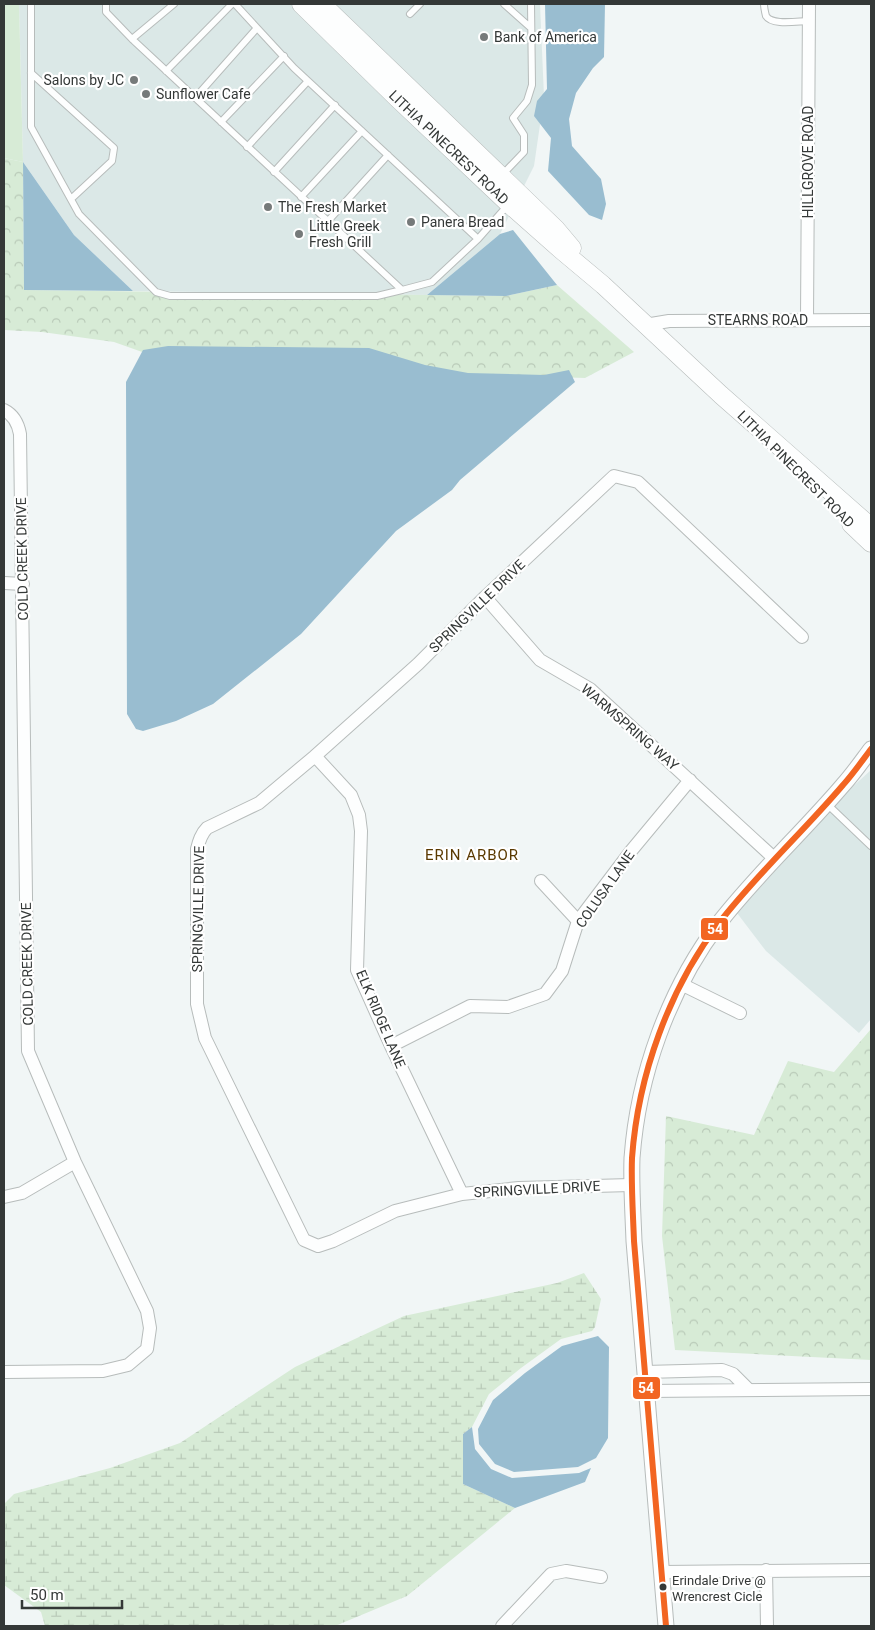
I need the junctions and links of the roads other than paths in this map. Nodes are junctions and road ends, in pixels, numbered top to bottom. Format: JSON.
{"nodes":[{"id":1,"x":31,"y":4,"type":"edge"},
{"id":2,"x":106,"y":4,"type":"edge"},
{"id":3,"x":174,"y":4,"type":"edge"},
{"id":4,"x":234,"y":4,"type":"edge"},
{"id":5,"x":301,"y":4,"type":"edge"},
{"id":6,"x":420,"y":4,"type":"edge"},
{"id":7,"x":504,"y":4,"type":"edge"},
{"id":8,"x":530,"y":4,"type":"edge"},
{"id":9,"x":764,"y":4,"type":"edge"},
{"id":10,"x":809,"y":4,"type":"edge"},
{"id":11,"x":326,"y":12,"type":"edge"},
{"id":12,"x":410,"y":14,"type":"dead end"},
{"id":13,"x":809,"y":21,"type":"junction"},
{"id":14,"x":257,"y":28,"type":"junction"},
{"id":15,"x":531,"y":28,"type":"junction"},
{"id":16,"x":132,"y":40,"type":"junction"},
{"id":17,"x":284,"y":56,"type":"junction"},
{"id":18,"x":166,"y":71,"type":"junction"},
{"id":19,"x":31,"y":73,"type":"junction"},
{"id":20,"x":308,"y":81,"type":"junction"},
{"id":21,"x":195,"y":98,"type":"junction"},
{"id":22,"x":335,"y":105,"type":"junction"},
{"id":23,"x":220,"y":122,"type":"junction"},
{"id":24,"x":362,"y":131,"type":"junction"},
{"id":25,"x":248,"y":147,"type":"junction"},
{"id":26,"x":388,"y":156,"type":"junction"},
{"id":27,"x":274,"y":172,"type":"junction"},
{"id":28,"x":496,"y":181,"type":"junction"},
{"id":29,"x":301,"y":197,"type":"junction"},
{"id":30,"x":71,"y":199,"type":"junction"},
{"id":31,"x":509,"y":204,"type":"junction"},
{"id":32,"x":328,"y":221,"type":"junction"},
{"id":33,"x":478,"y":239,"type":"junction"},
{"id":34,"x":603,"y":285,"type":"junction"},
{"id":35,"x":402,"y":290,"type":"junction"},
{"id":36,"x":807,"y":320,"type":"junction"},
{"id":37,"x":871,"y":320,"type":"edge"},
{"id":38,"x":645,"y":325,"type":"junction"},
{"id":39,"x":721,"y":395,"type":"junction"},
{"id":40,"x":4,"y":410,"type":"edge"},
{"id":41,"x":871,"y":528,"type":"edge"},
{"id":42,"x":871,"y":543,"type":"edge"},
{"id":43,"x":4,"y":584,"type":"edge"},
{"id":44,"x":23,"y":584,"type":"junction"},
{"id":45,"x":485,"y":597,"type":"junction"},
{"id":46,"x":802,"y":637,"type":"dead end"},
{"id":47,"x":871,"y":749,"type":"edge"},
{"id":48,"x":315,"y":756,"type":"junction"},
{"id":49,"x":871,"y":761,"type":"edge"},
{"id":50,"x":690,"y":780,"type":"junction"},
{"id":51,"x":844,"y":785,"type":"junction"},
{"id":52,"x":827,"y":803,"type":"junction"},
{"id":53,"x":871,"y":846,"type":"edge"},
{"id":54,"x":775,"y":859,"type":"junction"},
{"id":55,"x":541,"y":881,"type":"dead end"},
{"id":56,"x":578,"y":921,"type":"junction"},
{"id":57,"x":681,"y":984,"type":"junction"},
{"id":58,"x":740,"y":1013,"type":"dead end"},
{"id":59,"x":391,"y":1046,"type":"junction"},
{"id":60,"x":75,"y":1162,"type":"junction"},
{"id":61,"x":631,"y":1186,"type":"junction"},
{"id":62,"x":462,"y":1194,"type":"junction"},
{"id":63,"x":4,"y":1197,"type":"edge"},
{"id":64,"x":698,"y":1370,"type":"junction"},
{"id":65,"x":4,"y":1372,"type":"edge"},
{"id":66,"x":645,"y":1372,"type":"junction"},
{"id":67,"x":748,"y":1389,"type":"junction"},
{"id":68,"x":871,"y":1389,"type":"edge"},
{"id":69,"x":699,"y":1390,"type":"junction"},
{"id":70,"x":646,"y":1391,"type":"junction"},
{"id":71,"x":766,"y":1570,"type":"junction"},
{"id":72,"x":871,"y":1570,"type":"edge"},
{"id":73,"x":662,"y":1572,"type":"junction"},
{"id":74,"x":601,"y":1577,"type":"dead end"},
{"id":75,"x":502,"y":1626,"type":"edge"},
{"id":76,"x":666,"y":1626,"type":"edge"},
{"id":77,"x":767,"y":1626,"type":"edge"}],
"edges":[{"from":1,"to":19,"type":"lane"},
{"from":2,"to":16,"type":"lane"},
{"from":3,"to":16,"type":"lane"},
{"from":4,"to":14,"type":"lane"},
{"from":4,"to":18,"type":"lane"},
{"from":5,"to":11,"type":"main road","name":"LITHIA PINECREST ROAD"},
{"from":6,"to":12,"type":"lane"},
{"from":7,"to":15,"type":"lane"},
{"from":8,"to":15,"type":"lane"},
{"from":9,"to":13,"type":"lane"},
{"from":10,"to":13,"type":"street","name":"HILLGROVE ROAD"},
{"from":11,"to":28,"type":"main road","name":"LITHIA PINECREST ROAD"},
{"from":13,"to":36,"type":"street","name":"HILLGROVE ROAD"},
{"from":14,"to":17,"type":"lane"},
{"from":14,"to":21,"type":"lane"},
{"from":15,"to":28,"type":"lane"},
{"from":16,"to":18,"type":"lane"},
{"from":17,"to":20,"type":"lane"},
{"from":17,"to":23,"type":"lane"},
{"from":18,"to":21,"type":"lane"},
{"from":19,"to":30,"type":"lane"},
{"from":19,"to":30,"type":"lane"},
{"from":20,"to":22,"type":"lane"},
{"from":20,"to":25,"type":"lane"},
{"from":21,"to":23,"type":"lane"},
{"from":22,"to":24,"type":"lane"},
{"from":22,"to":27,"type":"lane"},
{"from":23,"to":25,"type":"lane"},
{"from":24,"to":26,"type":"lane"},
{"from":24,"to":29,"type":"lane"},
{"from":25,"to":27,"type":"lane"},
{"from":26,"to":32,"type":"lane"},
{"from":26,"to":33,"type":"lane"},
{"from":27,"to":29,"type":"lane"},
{"from":28,"to":31,"type":"main road","name":"LITHIA PINECREST ROAD"},
{"from":28,"to":34,"type":"main road","name":"LITHIA PINECREST ROAD"},
{"from":29,"to":32,"type":"lane"},
{"from":30,"to":35,"type":"lane"},
{"from":31,"to":33,"type":"lane"},
{"from":31,"to":34,"type":"main road","name":"LITHIA PINECREST ROAD"},
{"from":32,"to":35,"type":"lane"},
{"from":33,"to":35,"type":"lane"},
{"from":34,"to":38,"type":"main road","name":"LITHIA PINECREST ROAD"},
{"from":36,"to":37,"type":"street","name":"STEARNS ROAD"},
{"from":36,"to":38,"type":"street","name":"STEARNS ROAD"},
{"from":38,"to":39,"type":"main road","name":"LITHIA PINECREST ROAD"},
{"from":39,"to":41,"type":"main road","name":"LITHIA PINECREST ROAD"},
{"from":39,"to":42,"type":"main road","name":"LITHIA PINECREST ROAD"},
{"from":40,"to":44,"type":"street","name":"COLD CREEK DRIVE"},
{"from":43,"to":44,"type":"street"},
{"from":44,"to":60,"type":"street","name":"COLD CREEK DRIVE"},
{"from":45,"to":46,"type":"street","name":"SPRINGVILLE DRIVE"},
{"from":45,"to":48,"type":"street","name":"SPRINGVILLE DRIVE"},
{"from":45,"to":50,"type":"street","name":"WARMSPRING WAY"},
{"from":47,"to":51,"type":"street"},
{"from":48,"to":59,"type":"street","name":"ELK RIDGE LANE"},
{"from":48,"to":62,"type":"street","name":"SPRINGVILLE DRIVE"},
{"from":49,"to":51,"type":"street"},
{"from":50,"to":54,"type":"street","name":"WARMSPRING WAY"},
{"from":50,"to":56,"type":"street","name":"COLUSA LANE"},
{"from":51,"to":52,"type":"street"},
{"from":52,"to":53,"type":"lane"},
{"from":52,"to":54,"type":"street"},
{"from":54,"to":57,"type":"street"},
{"from":55,"to":56,"type":"street"},
{"from":56,"to":59,"type":"street","name":"COLUSA LANE"},
{"from":57,"to":58,"type":"street"},
{"from":57,"to":61,"type":"street"},
{"from":59,"to":62,"type":"street","name":"ELK RIDGE LANE"},
{"from":60,"to":63,"type":"street"},
{"from":60,"to":65,"type":"street","name":"COLD CREEK DRIVE"},
{"from":61,"to":62,"type":"street","name":"SPRINGVILLE DRIVE"},
{"from":61,"to":66,"type":"street"},
{"from":64,"to":66,"type":"street"},
{"from":64,"to":67,"type":"street"},
{"from":64,"to":69,"type":"street"},
{"from":66,"to":70,"type":"street"},
{"from":67,"to":68,"type":"street"},
{"from":67,"to":69,"type":"street"},
{"from":69,"to":70,"type":"street"},
{"from":70,"to":73,"type":"street"},
{"from":71,"to":72,"type":"street"},
{"from":71,"to":73,"type":"street"},
{"from":71,"to":77,"type":"street"},
{"from":73,"to":76,"type":"street"},
{"from":74,"to":75,"type":"street"}]}
